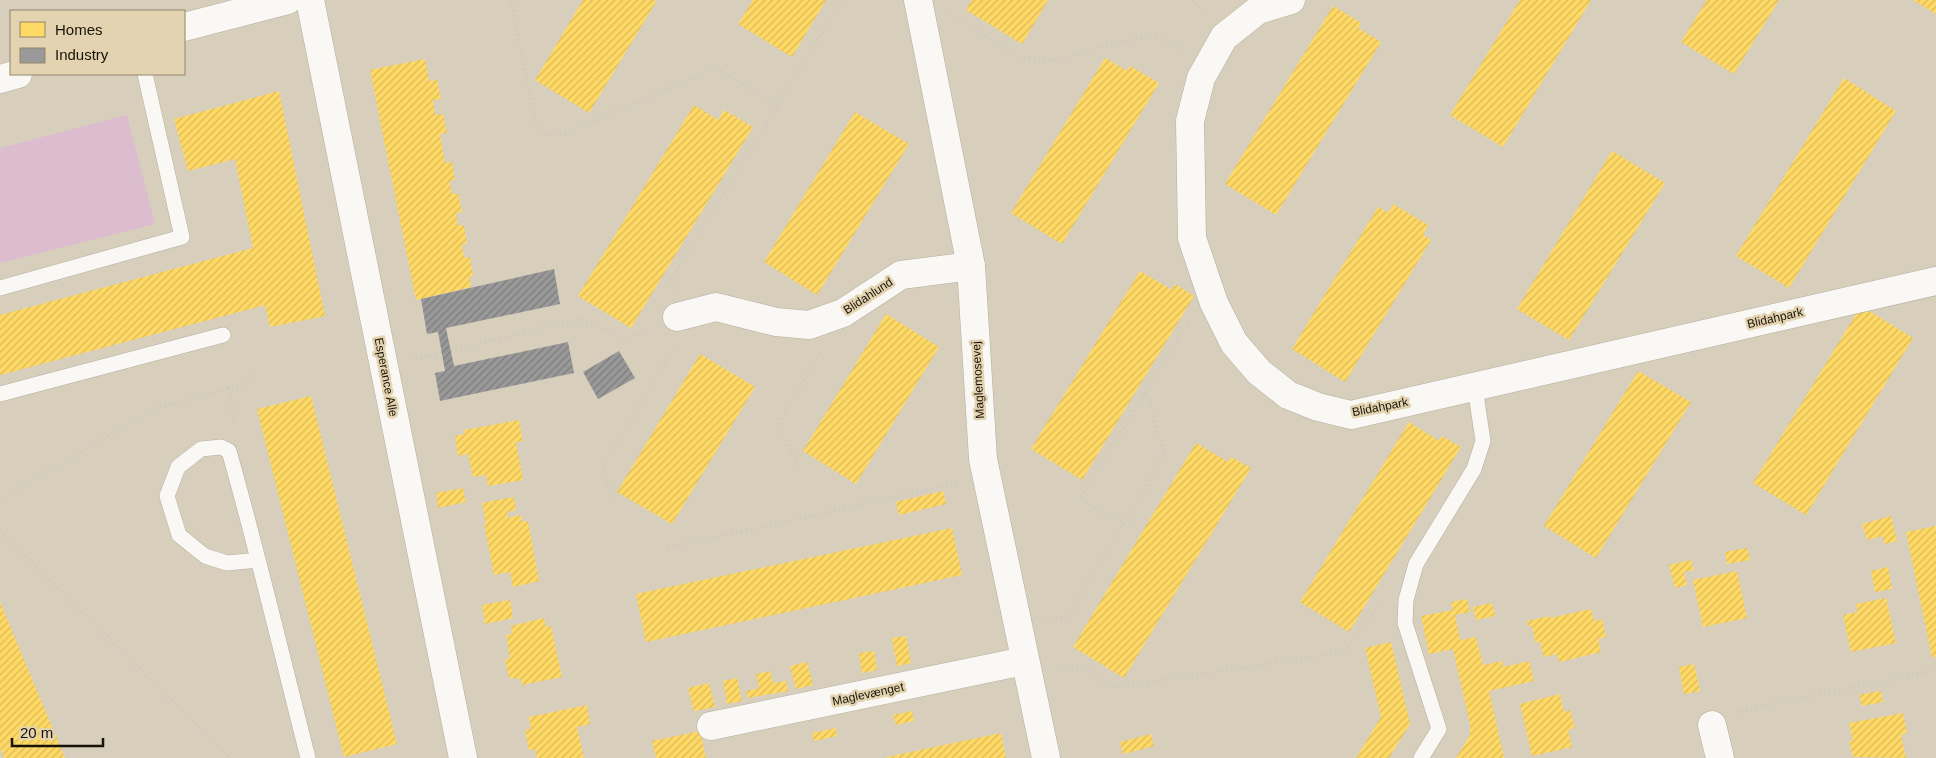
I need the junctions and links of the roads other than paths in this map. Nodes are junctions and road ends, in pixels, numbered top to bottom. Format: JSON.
{"nodes":[{"id":1,"x":288,"y":0,"type":"edge"},
{"id":2,"x":310,"y":0,"type":"edge"},
{"id":3,"x":918,"y":0,"type":"edge"},
{"id":4,"x":1291,"y":0,"type":"edge"},
{"id":5,"x":239,"y":6,"type":"edge"},
{"id":6,"x":185,"y":27,"type":"edge"},
{"id":7,"x":14,"y":75,"type":"edge"},
{"id":8,"x":145,"y":75,"type":"edge"},
{"id":9,"x":0,"y":79,"type":"edge"},
{"id":10,"x":971,"y":266,"type":"junction"},
{"id":11,"x":1936,"y":281,"type":"edge"},
{"id":12,"x":0,"y":288,"type":"edge"},
{"id":13,"x":677,"y":317,"type":"road end"},
{"id":14,"x":223,"y":335,"type":"dead end"},
{"id":15,"x":1475,"y":387,"type":"junction"},
{"id":16,"x":0,"y":394,"type":"edge"},
{"id":17,"x":258,"y":560,"type":"junction"},
{"id":18,"x":1026,"y":668,"type":"junction"},
{"id":19,"x":1712,"y":725,"type":"road end"},
{"id":20,"x":711,"y":726,"type":"dead end"},
{"id":21,"x":459,"y":757,"type":"edge"},
{"id":22,"x":308,"y":758,"type":"edge"},
{"id":23,"x":1046,"y":758,"type":"edge"},
{"id":24,"x":1421,"y":758,"type":"edge"},
{"id":25,"x":1720,"y":758,"type":"edge"}],
"edges":[{"from":1,"to":5,"type":"street"},
{"from":2,"to":21,"type":"street","name":"Esperance Alle"},
{"from":3,"to":10,"type":"street","name":"Maglemosevej"},
{"from":4,"to":15,"type":"street","name":"Blidahpark"},
{"from":5,"to":6,"type":"street"},
{"from":7,"to":9,"type":"street"},
{"from":8,"to":12,"type":"lane"},
{"from":10,"to":13,"type":"street","name":"Blidahlund"},
{"from":10,"to":18,"type":"street","name":"Maglemosevej"},
{"from":11,"to":15,"type":"street","name":"Blidahpark"},
{"from":14,"to":16,"type":"lane"},
{"from":15,"to":24,"type":"lane"},
{"from":17,"to":17,"type":"lane"},
{"from":17,"to":22,"type":"lane"},
{"from":18,"to":20,"type":"street","name":"Maglevænget"},
{"from":18,"to":23,"type":"street","name":"Maglemosevej"},
{"from":19,"to":25,"type":"street"}]}
